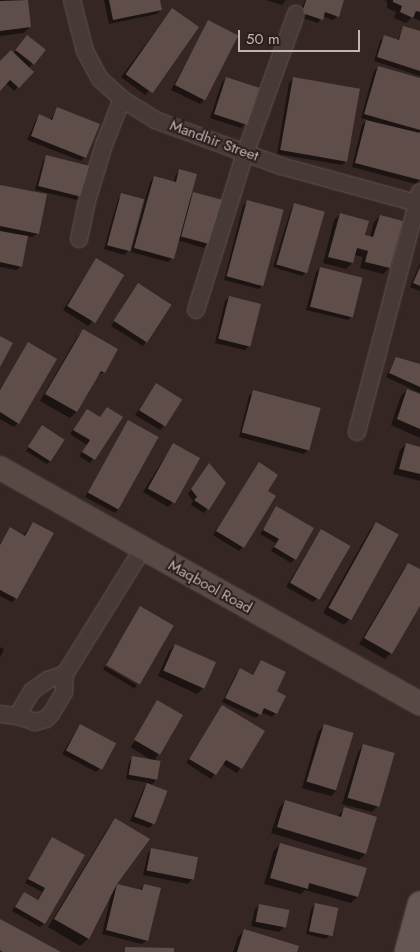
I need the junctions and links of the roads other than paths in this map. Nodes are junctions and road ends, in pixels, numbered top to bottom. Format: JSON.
{"nodes":[{"id":1,"x":72,"y":0,"type":"edge"},
{"id":2,"x":296,"y":14,"type":"dead end"},
{"id":3,"x":122,"y":99,"type":"junction"},
{"id":4,"x":245,"y":154,"type":"junction"},
{"id":5,"x":419,"y":200,"type":"edge"},
{"id":6,"x":79,"y":239,"type":"dead end"},
{"id":7,"x":196,"y":310,"type":"dead end"},
{"id":8,"x":358,"y":432,"type":"dead end"},
{"id":9,"x":0,"y":468,"type":"edge"},
{"id":10,"x":142,"y":550,"type":"junction"},
{"id":11,"x":65,"y":674,"type":"junction"},
{"id":12,"x":420,"y":704,"type":"edge"},
{"id":13,"x":0,"y":714,"type":"edge"},
{"id":14,"x":17,"y":716,"type":"junction"},
{"id":15,"x":420,"y":904,"type":"edge"},
{"id":16,"x":407,"y":952,"type":"edge"}],
"edges":[{"from":1,"to":3,"type":"street","name":"Mandhir Street"},
{"from":2,"to":4,"type":"street"},
{"from":3,"to":4,"type":"street","name":"Mandhir Street"},
{"from":3,"to":6,"type":"street"},
{"from":4,"to":5,"type":"street","name":"Mandhir Street"},
{"from":4,"to":7,"type":"street"},
{"from":5,"to":8,"type":"street"},
{"from":9,"to":10,"type":"street","name":"Maqbool Road"},
{"from":10,"to":11,"type":"street"},
{"from":10,"to":12,"type":"street","name":"Maqbool Road"},
{"from":11,"to":14,"type":"street"},
{"from":11,"to":14,"type":"street"},
{"from":13,"to":14,"type":"street"},
{"from":15,"to":16,"type":"main road"}]}
